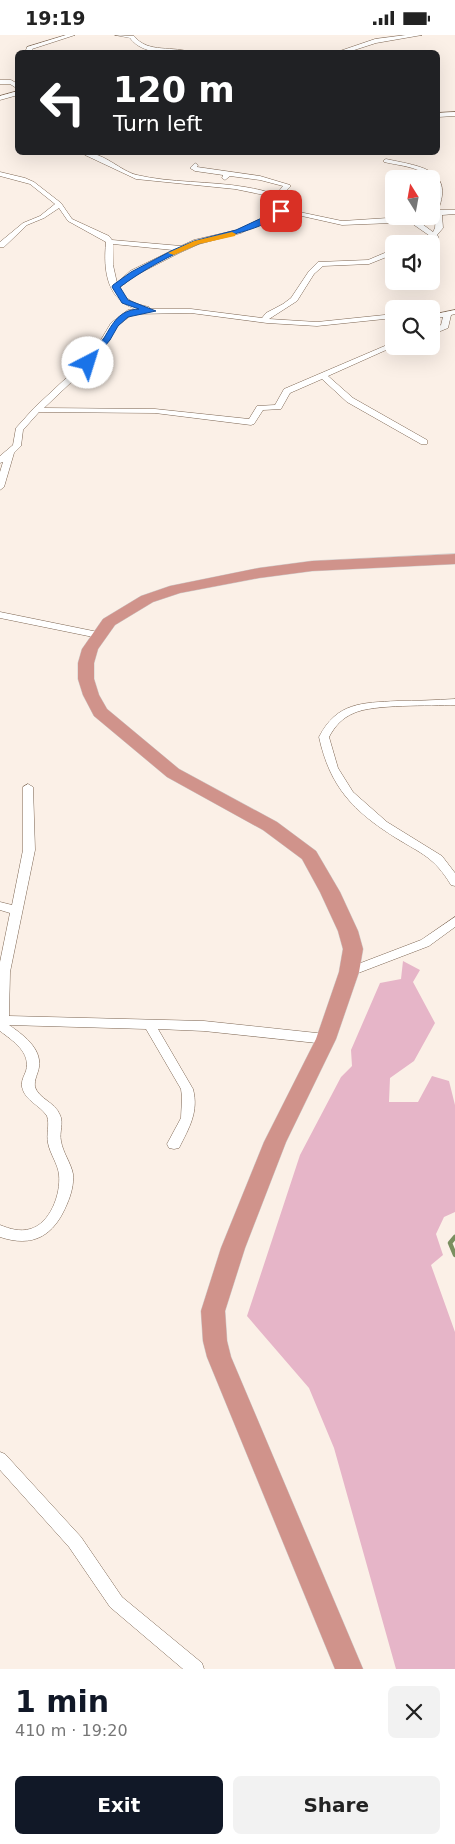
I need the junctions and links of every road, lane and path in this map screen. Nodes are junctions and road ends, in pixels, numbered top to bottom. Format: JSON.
{"nodes":[{"id":1,"x":72,"y":35,"type":"edge"},
{"id":2,"x":118,"y":35,"type":"edge"},
{"id":3,"x":141,"y":35,"type":"edge"},
{"id":4,"x":418,"y":35,"type":"edge"},
{"id":5,"x":134,"y":41,"type":"junction"},
{"id":6,"x":29,"y":50,"type":"edge"},
{"id":7,"x":146,"y":50,"type":"edge"},
{"id":8,"x":346,"y":50,"type":"edge"},
{"id":9,"x":0,"y":82,"type":"edge"},
{"id":10,"x":15,"y":87,"type":"edge"},
{"id":11,"x":15,"y":90,"type":"edge"},
{"id":12,"x":0,"y":98,"type":"edge"},
{"id":13,"x":455,"y":114,"type":"edge"},
{"id":14,"x":440,"y":115,"type":"edge"},
{"id":15,"x":87,"y":155,"type":"dead end"},
{"id":16,"x":386,"y":161,"type":"dead end"},
{"id":17,"x":195,"y":165,"type":"dead end"},
{"id":18,"x":417,"y":170,"type":"edge"},
{"id":19,"x":226,"y":173,"type":"junction"},
{"id":20,"x":0,"y":175,"type":"edge"},
{"id":21,"x":221,"y":186,"type":"junction"},
{"id":22,"x":281,"y":200,"type":"junction"},
{"id":23,"x":59,"y":205,"type":"junction"},
{"id":24,"x":282,"y":211,"type":"junction"},
{"id":25,"x":455,"y":212,"type":"edge"},
{"id":26,"x":440,"y":213,"type":"edge"},
{"id":27,"x":385,"y":221,"type":"edge"},
{"id":28,"x":421,"y":225,"type":"edge"},
{"id":29,"x":433,"y":235,"type":"edge"},
{"id":30,"x":110,"y":242,"type":"junction"},
{"id":31,"x":1,"y":245,"type":"edge"},
{"id":32,"x":182,"y":249,"type":"junction"},
{"id":33,"x":385,"y":255,"type":"edge"},
{"id":34,"x":116,"y":287,"type":"junction"},
{"id":35,"x":153,"y":311,"type":"junction"},
{"id":36,"x":451,"y":313,"type":"edge"},
{"id":37,"x":385,"y":317,"type":"edge"},
{"id":38,"x":264,"y":320,"type":"junction"},
{"id":39,"x":440,"y":330,"type":"edge"},
{"id":40,"x":385,"y":348,"type":"edge"},
{"id":41,"x":324,"y":376,"type":"junction"},
{"id":42,"x":37,"y":410,"type":"junction"},
{"id":43,"x":424,"y":442,"type":"dead end"},
{"id":44,"x":10,"y":453,"type":"junction"},
{"id":45,"x":0,"y":460,"type":"edge"},
{"id":46,"x":0,"y":487,"type":"edge"},
{"id":47,"x":455,"y":559,"type":"edge"},
{"id":48,"x":0,"y":615,"type":"edge"},
{"id":49,"x":98,"y":635,"type":"junction"},
{"id":50,"x":455,"y":702,"type":"edge"},
{"id":51,"x":28,"y":787,"type":"dead end"},
{"id":52,"x":455,"y":882,"type":"edge"},
{"id":53,"x":0,"y":906,"type":"edge"},
{"id":54,"x":16,"y":910,"type":"junction"},
{"id":55,"x":455,"y":921,"type":"edge"},
{"id":56,"x":350,"y":972,"type":"junction"},
{"id":57,"x":1,"y":1022,"type":"edge"},
{"id":58,"x":148,"y":1024,"type":"junction"},
{"id":59,"x":326,"y":1039,"type":"junction"},
{"id":60,"x":174,"y":1143,"type":"dead end"},
{"id":61,"x":0,"y":1231,"type":"edge"},
{"id":62,"x":0,"y":1459,"type":"edge"},
{"id":63,"x":196,"y":1669,"type":"edge"},
{"id":64,"x":349,"y":1669,"type":"edge"}],
"edges":[{"from":1,"to":6,"type":"street"},
{"from":2,"to":5,"type":"street"},
{"from":3,"to":5,"type":"street"},
{"from":4,"to":8,"type":"street"},
{"from":5,"to":7,"type":"street"},
{"from":9,"to":10,"type":"street"},
{"from":11,"to":12,"type":"street"},
{"from":13,"to":14,"type":"street"},
{"from":15,"to":21,"type":"street"},
{"from":16,"to":18,"type":"street"},
{"from":17,"to":19,"type":"street"},
{"from":19,"to":21,"type":"street"},
{"from":19,"to":22,"type":"street"},
{"from":20,"to":23,"type":"street"},
{"from":21,"to":22,"type":"street"},
{"from":22,"to":24,"type":"street"},
{"from":23,"to":30,"type":"street"},
{"from":23,"to":31,"type":"street"},
{"from":24,"to":27,"type":"street"},
{"from":24,"to":32,"type":"street"},
{"from":25,"to":26,"type":"street"},
{"from":28,"to":29,"type":"street"},
{"from":30,"to":32,"type":"street"},
{"from":30,"to":34,"type":"street"},
{"from":32,"to":34,"type":"street"},
{"from":33,"to":38,"type":"street"},
{"from":34,"to":35,"type":"street"},
{"from":35,"to":38,"type":"street"},
{"from":35,"to":42,"type":"street"},
{"from":36,"to":39,"type":"street"},
{"from":37,"to":38,"type":"street"},
{"from":40,"to":41,"type":"street"},
{"from":41,"to":42,"type":"street"},
{"from":41,"to":43,"type":"street"},
{"from":42,"to":44,"type":"street"},
{"from":44,"to":45,"type":"street"},
{"from":44,"to":46,"type":"street"},
{"from":47,"to":49,"type":"highway"},
{"from":48,"to":49,"type":"street"},
{"from":49,"to":56,"type":"highway"},
{"from":50,"to":52,"type":"street"},
{"from":51,"to":54,"type":"street"},
{"from":53,"to":54,"type":"street"},
{"from":54,"to":57,"type":"street"},
{"from":55,"to":56,"type":"street"},
{"from":56,"to":59,"type":"highway"},
{"from":57,"to":58,"type":"street"},
{"from":57,"to":61,"type":"street"},
{"from":58,"to":59,"type":"street"},
{"from":58,"to":60,"type":"street"},
{"from":59,"to":64,"type":"highway"},
{"from":62,"to":63,"type":"street"}]}
